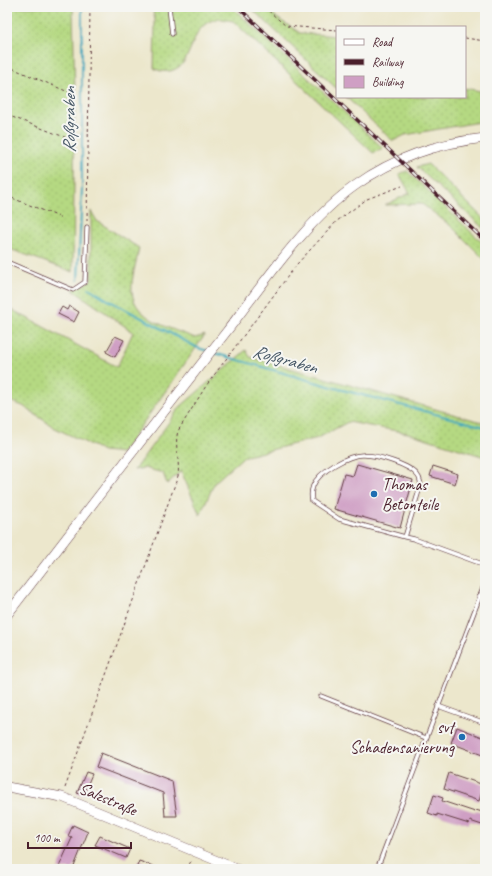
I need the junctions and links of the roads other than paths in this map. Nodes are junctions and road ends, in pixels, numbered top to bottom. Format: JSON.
{"nodes":[{"id":1,"x":169,"y":7,"type":"edge"},
{"id":2,"x":172,"y":34,"type":"dead end"},
{"id":3,"x":485,"y":138,"type":"edge"},
{"id":4,"x":87,"y":227,"type":"road end"},
{"id":5,"x":7,"y":262,"type":"edge"},
{"id":6,"x":405,"y":537,"type":"junction"},
{"id":7,"x":485,"y":565,"type":"edge"},
{"id":8,"x":485,"y":583,"type":"edge"},
{"id":9,"x":479,"y":596,"type":"junction"},
{"id":10,"x":485,"y":598,"type":"edge"},
{"id":11,"x":7,"y":615,"type":"edge"},
{"id":12,"x":321,"y":696,"type":"dead end"},
{"id":13,"x":438,"y":706,"type":"junction"},
{"id":14,"x":485,"y":723,"type":"edge"},
{"id":15,"x":426,"y":738,"type":"junction"},
{"id":16,"x":7,"y":787,"type":"edge"},
{"id":17,"x":237,"y":869,"type":"edge"},
{"id":18,"x":377,"y":869,"type":"edge"}],
"edges":[{"from":1,"to":2,"type":"lane"},
{"from":3,"to":11,"type":"main road"},
{"from":4,"to":5,"type":"lane"},
{"from":6,"to":6,"type":"lane"},
{"from":6,"to":7,"type":"lane"},
{"from":8,"to":9,"type":"lane"},
{"from":9,"to":10,"type":"lane"},
{"from":9,"to":13,"type":"lane"},
{"from":12,"to":15,"type":"lane"},
{"from":13,"to":14,"type":"lane"},
{"from":13,"to":15,"type":"lane"},
{"from":15,"to":18,"type":"lane"},
{"from":16,"to":17,"type":"main road","name":"Salzstraße"}]}
